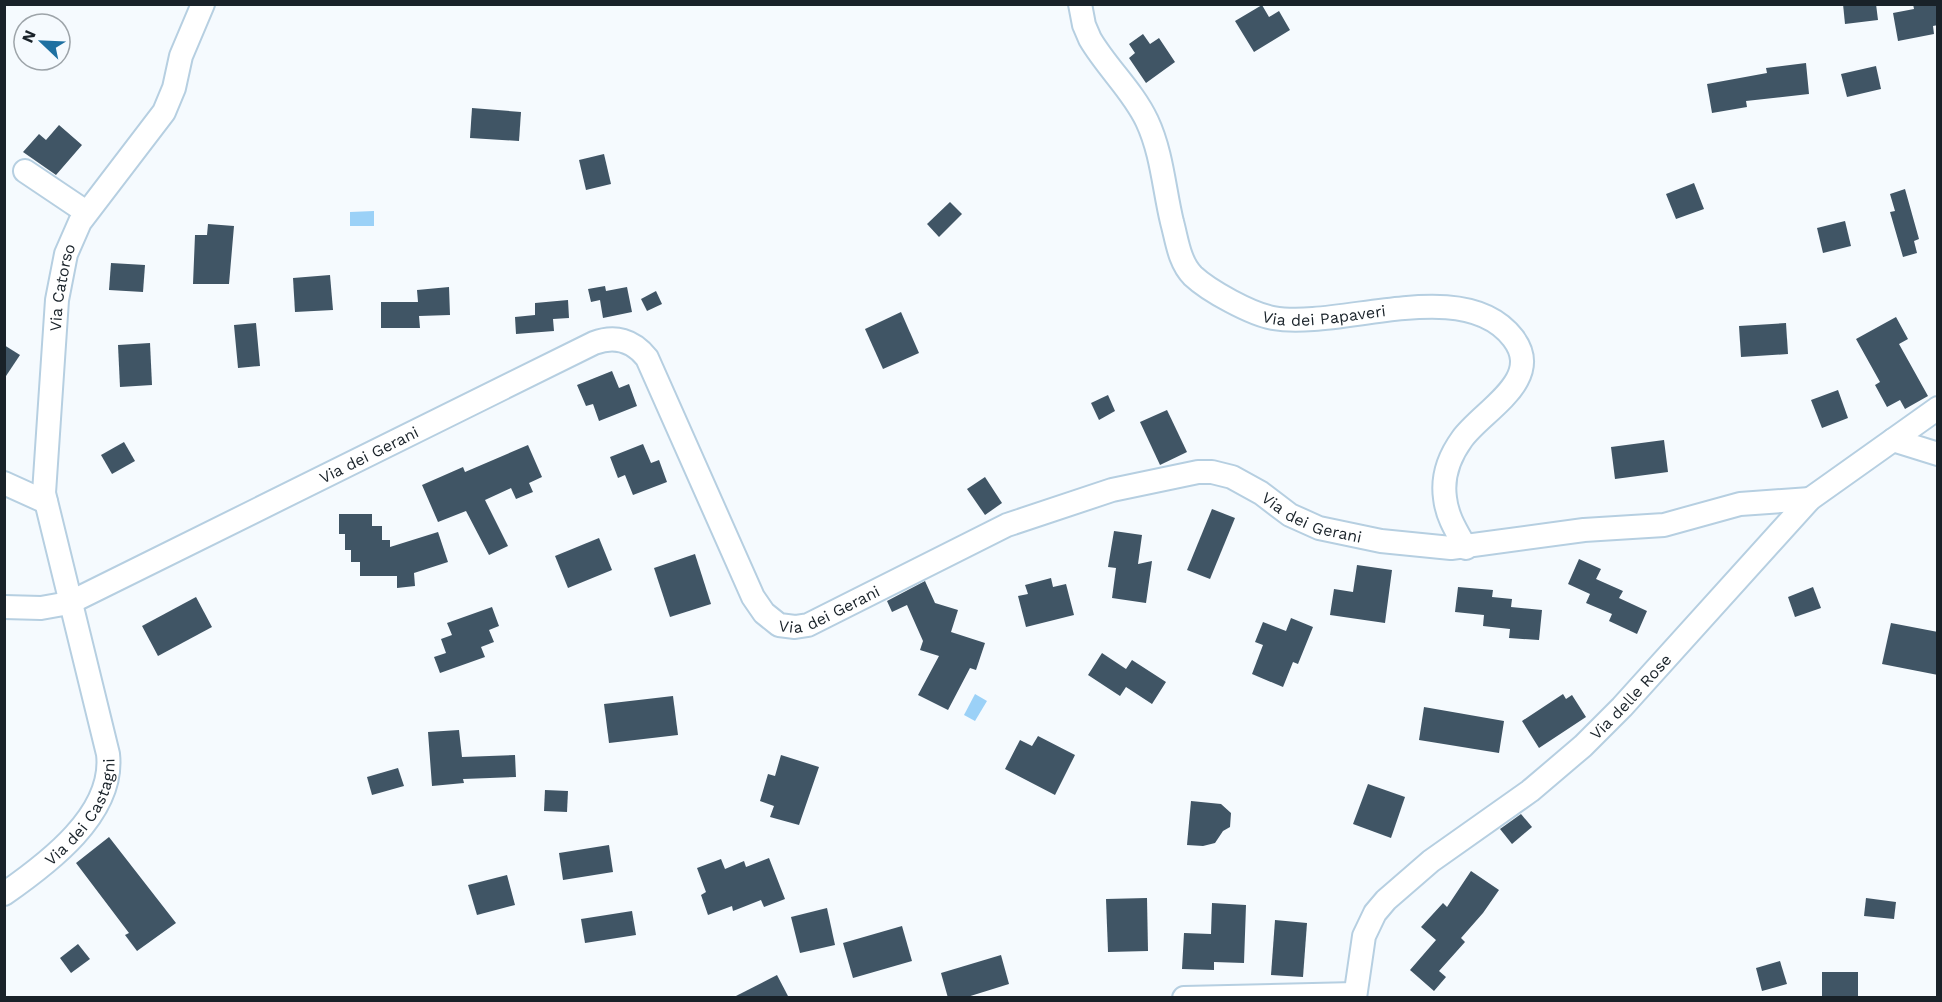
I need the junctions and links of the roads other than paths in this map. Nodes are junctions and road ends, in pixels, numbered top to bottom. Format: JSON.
{"nodes":[{"id":1,"x":204,"y":4,"type":"edge"},
{"id":2,"x":1080,"y":4,"type":"edge"},
{"id":3,"x":25,"y":171,"type":"dead end"},
{"id":4,"x":86,"y":212,"type":"junction"},
{"id":5,"x":1938,"y":408,"type":"edge"},
{"id":6,"x":1893,"y":440,"type":"junction"},
{"id":7,"x":1938,"y":454,"type":"edge"},
{"id":8,"x":4,"y":483,"type":"edge"},
{"id":9,"x":1810,"y":499,"type":"junction"},
{"id":10,"x":46,"y":502,"type":"junction"},
{"id":11,"x":1466,"y":548,"type":"junction"},
{"id":12,"x":69,"y":603,"type":"junction"},
{"id":13,"x":4,"y":607,"type":"edge"},
{"id":14,"x":4,"y":894,"type":"edge"},
{"id":15,"x":1355,"y":996,"type":"edge"},
{"id":16,"x":1184,"y":998,"type":"edge"}],
"edges":[{"from":1,"to":4,"type":"street","name":"Via Catorso"},
{"from":2,"to":11,"type":"street","name":"Via dei Papaveri"},
{"from":3,"to":4,"type":"street"},
{"from":4,"to":10,"type":"street","name":"Via Catorso"},
{"from":5,"to":6,"type":"street","name":"Via delle Rose"},
{"from":6,"to":7,"type":"street"},
{"from":6,"to":9,"type":"street","name":"Via delle Rose"},
{"from":8,"to":10,"type":"street"},
{"from":9,"to":11,"type":"street","name":"Via dei Gerani"},
{"from":9,"to":15,"type":"street","name":"Via delle Rose"},
{"from":10,"to":12,"type":"street","name":"Via Catorso"},
{"from":11,"to":12,"type":"street","name":"Via dei Gerani"},
{"from":12,"to":13,"type":"street","name":"Via dei Gerani"},
{"from":12,"to":14,"type":"street","name":"Via dei Castagni"},
{"from":15,"to":16,"type":"street"}]}
